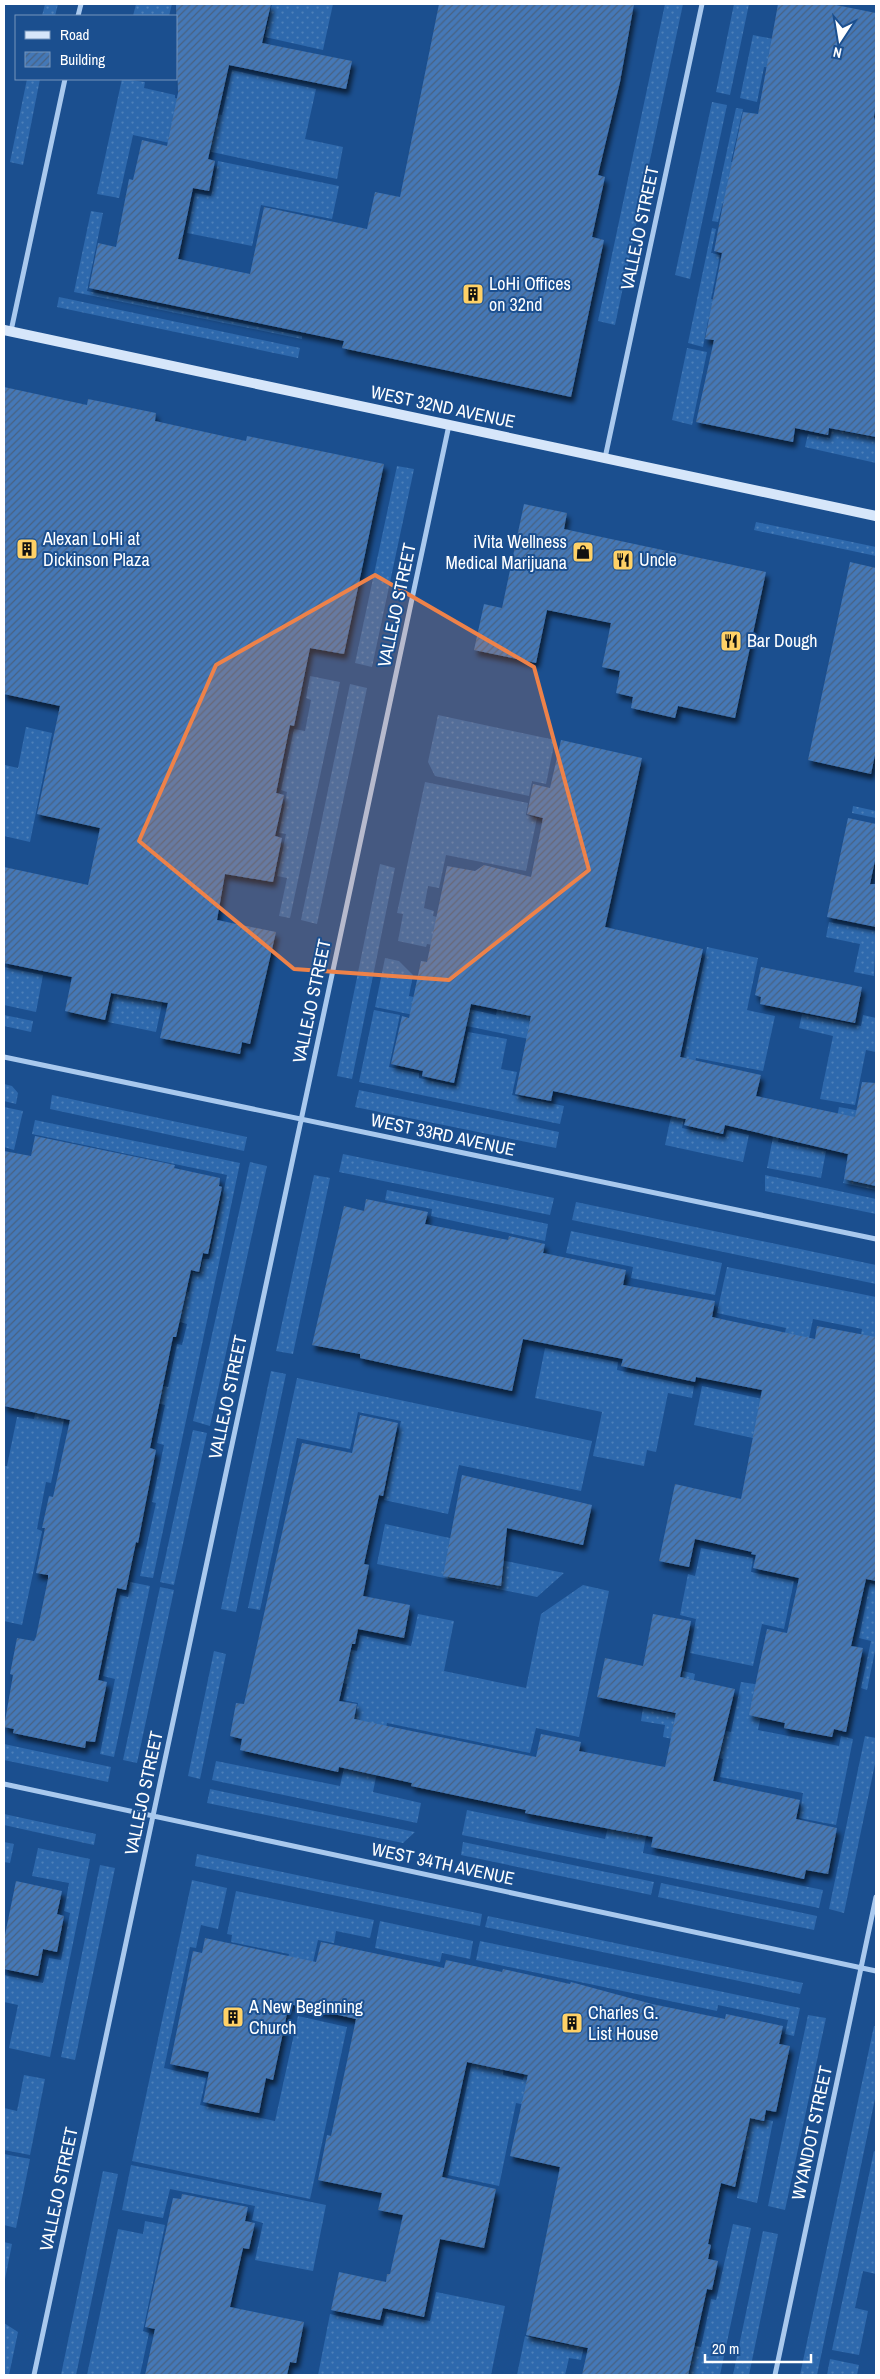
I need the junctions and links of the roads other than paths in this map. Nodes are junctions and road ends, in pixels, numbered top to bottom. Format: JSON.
{"nodes":[{"id":1,"x":702,"y":4,"type":"edge"},
{"id":2,"x":65,"y":80,"type":"edge"},
{"id":3,"x":7,"y":331,"type":"edge"},
{"id":4,"x":449,"y":425,"type":"junction"},
{"id":5,"x":606,"y":458,"type":"junction"},
{"id":6,"x":876,"y":516,"type":"edge"},
{"id":7,"x":4,"y":1057,"type":"edge"},
{"id":8,"x":301,"y":1119,"type":"junction"},
{"id":9,"x":876,"y":1240,"type":"edge"},
{"id":10,"x":4,"y":1784,"type":"edge"},
{"id":11,"x":153,"y":1816,"type":"junction"},
{"id":12,"x":876,"y":1897,"type":"edge"},
{"id":13,"x":861,"y":1968,"type":"junction"},
{"id":14,"x":876,"y":1971,"type":"edge"},
{"id":15,"x":34,"y":2375,"type":"edge"},
{"id":16,"x":775,"y":2375,"type":"edge"}],
"edges":[{"from":1,"to":5,"type":"street","name":"VALLEJO STREET"},
{"from":2,"to":3,"type":"street"},
{"from":3,"to":4,"type":"street","name":"WEST 32ND AVENUE"},
{"from":4,"to":5,"type":"street","name":"WEST 32ND AVENUE"},
{"from":4,"to":8,"type":"street","name":"VALLEJO STREET"},
{"from":5,"to":6,"type":"street","name":"WEST 32ND AVENUE"},
{"from":7,"to":8,"type":"street","name":"WEST 33RD AVENUE"},
{"from":8,"to":9,"type":"street","name":"WEST 33RD AVENUE"},
{"from":8,"to":11,"type":"street","name":"VALLEJO STREET"},
{"from":10,"to":11,"type":"street","name":"WEST 34TH AVENUE"},
{"from":11,"to":13,"type":"street","name":"WEST 34TH AVENUE"},
{"from":11,"to":15,"type":"street","name":"VALLEJO STREET"},
{"from":12,"to":13,"type":"street","name":"WYANDOT STREET"},
{"from":13,"to":14,"type":"street","name":"WEST 34TH AVENUE"},
{"from":13,"to":16,"type":"street","name":"WYANDOT STREET"}]}
